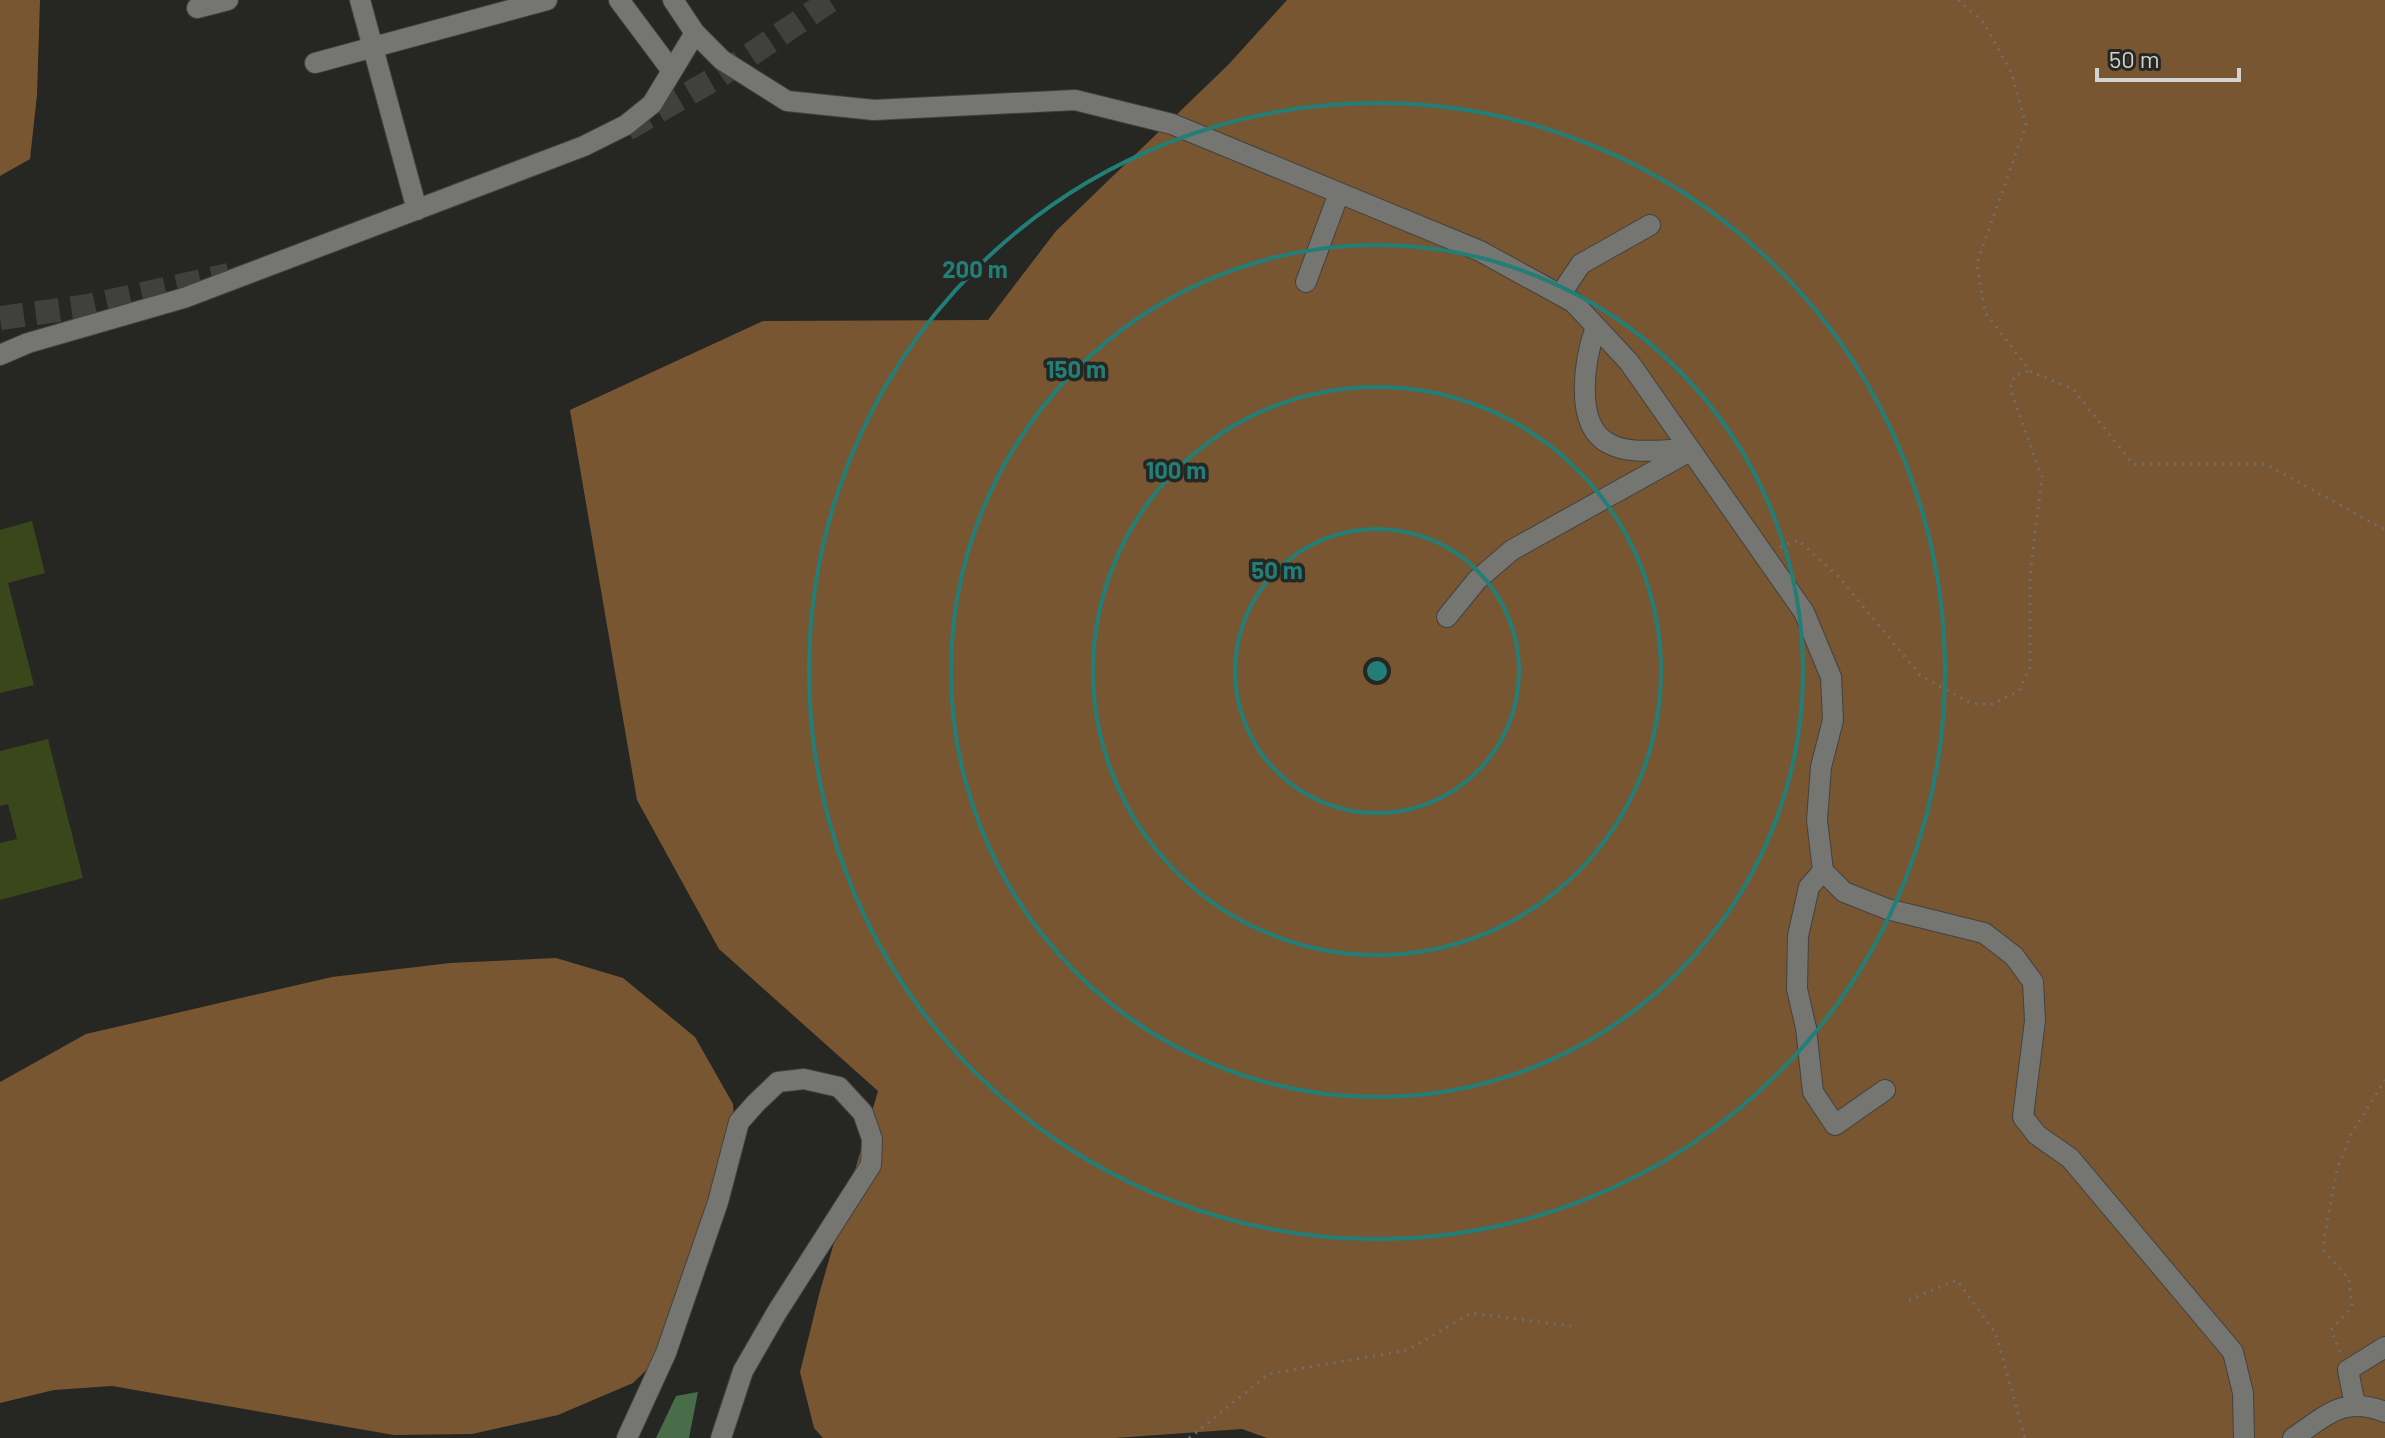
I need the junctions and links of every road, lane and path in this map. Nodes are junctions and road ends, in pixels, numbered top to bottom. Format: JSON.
{"nodes":[{"id":1,"x":228,"y":0,"type":"edge"},
{"id":2,"x":360,"y":0,"type":"edge"},
{"id":3,"x":547,"y":0,"type":"edge"},
{"id":4,"x":619,"y":0,"type":"edge"},
{"id":5,"x":673,"y":0,"type":"edge"},
{"id":6,"x":1958,"y":0,"type":"edge"},
{"id":7,"x":197,"y":8,"type":"dead end"},
{"id":8,"x":695,"y":33,"type":"junction"},
{"id":9,"x":372,"y":48,"type":"junction"},
{"id":10,"x":315,"y":63,"type":"dead end"},
{"id":11,"x":672,"y":71,"type":"junction"},
{"id":12,"x":1339,"y":193,"type":"junction"},
{"id":13,"x":417,"y":210,"type":"junction"},
{"id":14,"x":1650,"y":225,"type":"dead end"},
{"id":15,"x":1306,"y":282,"type":"dead end"},
{"id":16,"x":1560,"y":295,"type":"junction"},
{"id":17,"x":1596,"y":327,"type":"junction"},
{"id":18,"x":0,"y":355,"type":"edge"},
{"id":19,"x":2030,"y":371,"type":"junction"},
{"id":20,"x":1689,"y":450,"type":"junction"},
{"id":21,"x":2385,"y":530,"type":"edge"},
{"id":22,"x":1763,"y":554,"type":"junction"},
{"id":23,"x":1447,"y":617,"type":"dead end"},
{"id":24,"x":1823,"y":871,"type":"junction"},
{"id":25,"x":2385,"y":1080,"type":"edge"},
{"id":26,"x":1885,"y":1090,"type":"dead end"},
{"id":27,"x":1909,"y":1300,"type":"dead end"},
{"id":28,"x":1571,"y":1326,"type":"dead end"},
{"id":29,"x":2385,"y":1347,"type":"edge"},
{"id":30,"x":2348,"y":1370,"type":"junction"},
{"id":31,"x":2355,"y":1405,"type":"junction"},
{"id":32,"x":2385,"y":1412,"type":"edge"},
{"id":33,"x":627,"y":1438,"type":"edge"},
{"id":34,"x":721,"y":1438,"type":"edge"},
{"id":35,"x":1189,"y":1438,"type":"edge"},
{"id":36,"x":2025,"y":1438,"type":"edge"},
{"id":37,"x":2244,"y":1438,"type":"edge"},
{"id":38,"x":2293,"y":1438,"type":"edge"}],
"edges":[{"from":1,"to":7,"type":"street"},
{"from":2,"to":9,"type":"street"},
{"from":3,"to":9,"type":"street"},
{"from":4,"to":11,"type":"street"},
{"from":5,"to":8,"type":"street"},
{"from":6,"to":19,"type":"path"},
{"from":8,"to":11,"type":"street"},
{"from":8,"to":12,"type":"street"},
{"from":9,"to":10,"type":"street"},
{"from":9,"to":13,"type":"street"},
{"from":11,"to":13,"type":"street"},
{"from":12,"to":15,"type":"street"},
{"from":12,"to":16,"type":"street"},
{"from":13,"to":18,"type":"street"},
{"from":14,"to":16,"type":"street"},
{"from":16,"to":17,"type":"street"},
{"from":17,"to":20,"type":"street"},
{"from":17,"to":20,"type":"street"},
{"from":19,"to":21,"type":"path"},
{"from":19,"to":22,"type":"path"},
{"from":20,"to":22,"type":"street"},
{"from":20,"to":23,"type":"street"},
{"from":22,"to":24,"type":"street"},
{"from":24,"to":26,"type":"street"},
{"from":24,"to":37,"type":"street"},
{"from":25,"to":30,"type":"path"},
{"from":27,"to":36,"type":"path"},
{"from":28,"to":35,"type":"path"},
{"from":29,"to":30,"type":"street"},
{"from":30,"to":31,"type":"street"},
{"from":31,"to":32,"type":"street"},
{"from":31,"to":38,"type":"street"},
{"from":33,"to":34,"type":"street"}]}
